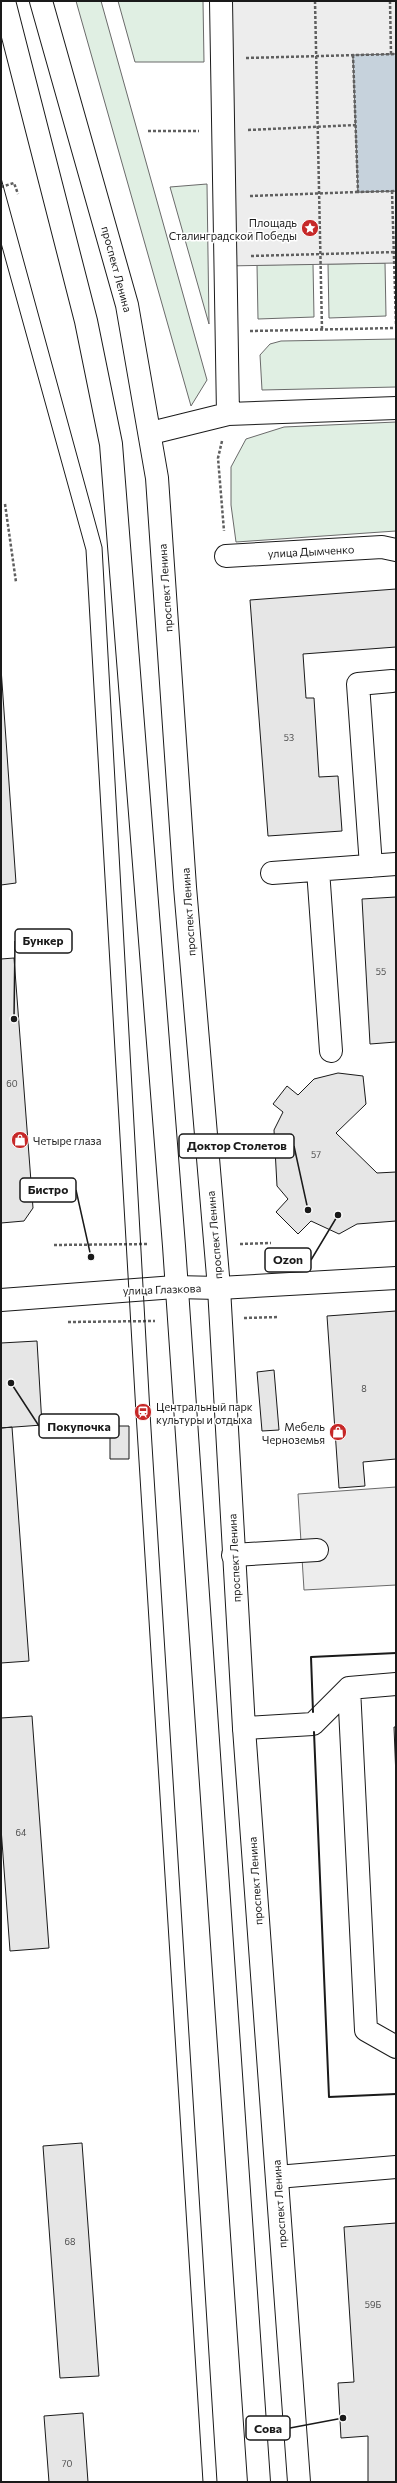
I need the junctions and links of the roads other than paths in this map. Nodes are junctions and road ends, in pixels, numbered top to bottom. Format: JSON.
{"nodes":[{"id":1,"x":4,"y":1,"type":"edge"},
{"id":2,"x":41,"y":1,"type":"edge"},
{"id":3,"x":221,"y":1,"type":"edge"},
{"id":4,"x":396,"y":408,"type":"edge"},
{"id":5,"x":228,"y":414,"type":"junction"},
{"id":6,"x":151,"y":433,"type":"junction"},
{"id":7,"x":396,"y":550,"type":"edge"},
{"id":8,"x":226,"y":556,"type":"road end"},
{"id":9,"x":392,"y":681,"type":"dead end"},
{"id":10,"x":396,"y":864,"type":"edge"},
{"id":11,"x":371,"y":866,"type":"junction"},
{"id":12,"x":318,"y":870,"type":"junction"},
{"id":13,"x":272,"y":873,"type":"dead end"},
{"id":14,"x":331,"y":1051,"type":"dead end"},
{"id":15,"x":396,"y":1278,"type":"edge"},
{"id":16,"x":175,"y":1287,"type":"junction"},
{"id":17,"x":219,"y":1288,"type":"junction"},
{"id":18,"x":1,"y":1300,"type":"edge"},
{"id":19,"x":317,"y":1550,"type":"dead end"},
{"id":20,"x":233,"y":1555,"type":"junction"},
{"id":21,"x":396,"y":1684,"type":"edge"},
{"id":22,"x":349,"y":1688,"type":"junction"},
{"id":23,"x":244,"y":1728,"type":"junction"},
{"id":24,"x":396,"y":2047,"type":"edge"},
{"id":25,"x":396,"y":2167,"type":"edge"},
{"id":26,"x":277,"y":2178,"type":"junction"},
{"id":27,"x":259,"y":2482,"type":"edge"},
{"id":28,"x":299,"y":2482,"type":"edge"}],
"edges":[{"from":1,"to":16,"type":"main road"},
{"from":2,"to":6,"type":"main road","name":"проспект Ленина"},
{"from":3,"to":5,"type":"main road"},
{"from":4,"to":5,"type":"main road"},
{"from":5,"to":6,"type":"main road"},
{"from":6,"to":17,"type":"main road","name":"проспект Ленина"},
{"from":7,"to":8,"type":"main road","name":"улица Дымченко"},
{"from":9,"to":11,"type":"main road"},
{"from":10,"to":11,"type":"main road"},
{"from":11,"to":12,"type":"main road"},
{"from":12,"to":13,"type":"main road"},
{"from":12,"to":14,"type":"main road"},
{"from":15,"to":17,"type":"main road","name":"улица Глазкова"},
{"from":16,"to":17,"type":"main road","name":"улица Глазкова"},
{"from":16,"to":18,"type":"main road","name":"улица Глазкова"},
{"from":16,"to":27,"type":"main road"},
{"from":17,"to":20,"type":"main road","name":"проспект Ленина"},
{"from":19,"to":20,"type":"main road"},
{"from":20,"to":23,"type":"main road","name":"проспект Ленина"},
{"from":21,"to":22,"type":"main road"},
{"from":22,"to":23,"type":"main road"},
{"from":22,"to":24,"type":"main road"},
{"from":23,"to":26,"type":"main road","name":"проспект Ленина"},
{"from":25,"to":26,"type":"main road"},
{"from":26,"to":28,"type":"main road","name":"проспект Ленина"}]}
